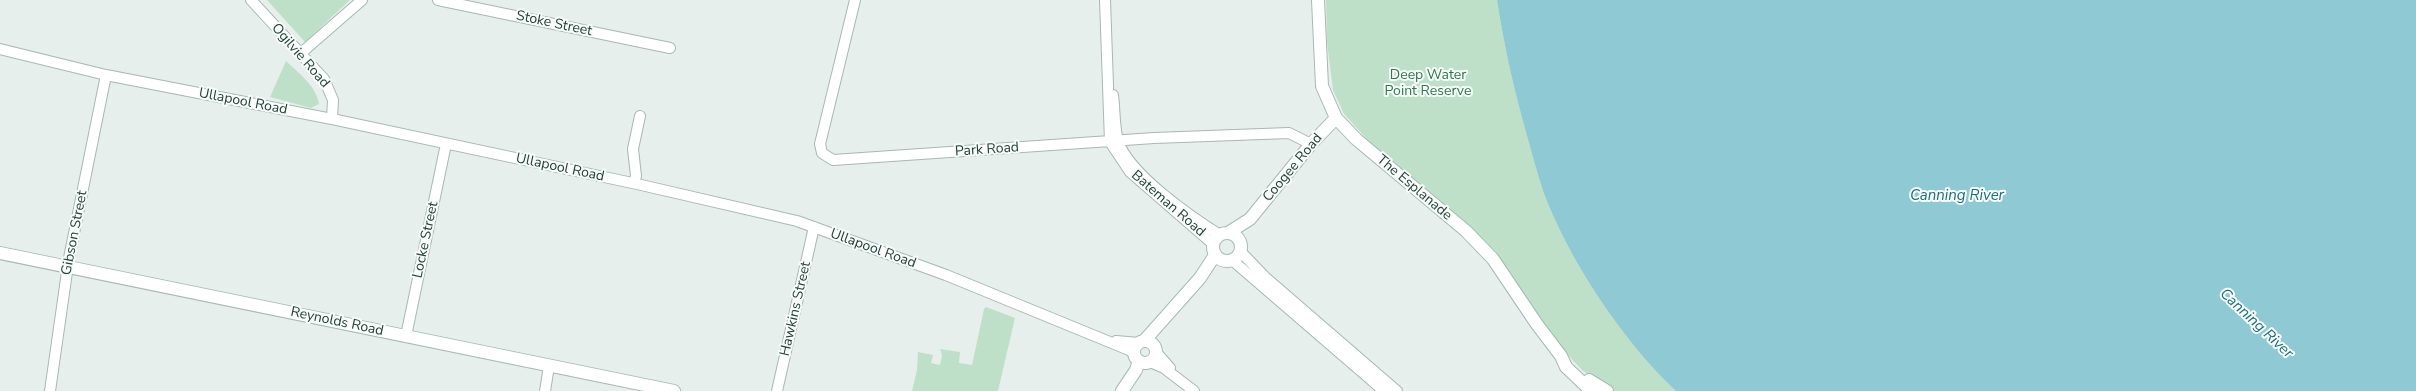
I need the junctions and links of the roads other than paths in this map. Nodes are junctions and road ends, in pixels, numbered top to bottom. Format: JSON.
{"nodes":[{"id":1,"x":251,"y":0,"type":"edge"},
{"id":2,"x":362,"y":0,"type":"edge"},
{"id":3,"x":438,"y":0,"type":"edge"},
{"id":4,"x":855,"y":0,"type":"edge"},
{"id":5,"x":1105,"y":0,"type":"edge"},
{"id":6,"x":1318,"y":0,"type":"edge"},
{"id":7,"x":0,"y":48,"type":"edge"},
{"id":8,"x":670,"y":48,"type":"dead end"},
{"id":9,"x":300,"y":54,"type":"junction"},
{"id":10,"x":106,"y":75,"type":"junction"},
{"id":11,"x":640,"y":116,"type":"dead end"},
{"id":12,"x":1336,"y":118,"type":"junction"},
{"id":13,"x":332,"y":119,"type":"junction"},
{"id":14,"x":1154,"y":138,"type":"junction"},
{"id":15,"x":1114,"y":142,"type":"junction"},
{"id":16,"x":446,"y":144,"type":"junction"},
{"id":17,"x":1311,"y":144,"type":"junction"},
{"id":18,"x":1127,"y":156,"type":"junction"},
{"id":19,"x":634,"y":184,"type":"junction"},
{"id":20,"x":814,"y":227,"type":"junction"},
{"id":21,"x":1226,"y":247,"type":"junction"},
{"id":22,"x":0,"y":253,"type":"edge"},
{"id":23,"x":68,"y":266,"type":"junction"},
{"id":24,"x":406,"y":336,"type":"junction"},
{"id":25,"x":1145,"y":352,"type":"junction"},
{"id":26,"x":549,"y":366,"type":"junction"},
{"id":27,"x":1588,"y":387,"type":"edge"},
{"id":28,"x":1124,"y":389,"type":"edge"},
{"id":29,"x":50,"y":391,"type":"edge"},
{"id":30,"x":545,"y":391,"type":"edge"},
{"id":31,"x":674,"y":391,"type":"edge"},
{"id":32,"x":777,"y":391,"type":"edge"},
{"id":33,"x":1194,"y":391,"type":"edge"},
{"id":34,"x":1384,"y":391,"type":"edge"},
{"id":35,"x":1397,"y":391,"type":"edge"},
{"id":36,"x":1608,"y":391,"type":"edge"}],
"edges":[{"from":1,"to":9,"type":"street","name":"Ogilvie Road"},
{"from":2,"to":9,"type":"street"},
{"from":3,"to":8,"type":"street","name":"Stoke Street"},
{"from":4,"to":15,"type":"street","name":"Park Road"},
{"from":5,"to":15,"type":"street","name":"Bateman Road"},
{"from":6,"to":12,"type":"street","name":"The Esplanade"},
{"from":7,"to":10,"type":"street","name":"Ullapool Road"},
{"from":9,"to":13,"type":"street","name":"Ogilvie Road"},
{"from":10,"to":13,"type":"street","name":"Ullapool Road"},
{"from":10,"to":23,"type":"street","name":"Gibson Street"},
{"from":11,"to":19,"type":"street"},
{"from":12,"to":17,"type":"street","name":"Coogee Road"},
{"from":12,"to":27,"type":"street","name":"The Esplanade"},
{"from":13,"to":16,"type":"street","name":"Ullapool Road"},
{"from":14,"to":15,"type":"street","name":"Park Road"},
{"from":14,"to":17,"type":"street","name":"Park Road"},
{"from":14,"to":18,"type":"street","name":"Park Road"},
{"from":15,"to":18,"type":"street","name":"Bateman Road"},
{"from":15,"to":21,"type":"street","name":"Bateman Road"},
{"from":16,"to":19,"type":"street","name":"Ullapool Road"},
{"from":16,"to":24,"type":"street","name":"Locke Street"},
{"from":17,"to":21,"type":"street","name":"Coogee Road"},
{"from":18,"to":21,"type":"street","name":"Bateman Road"},
{"from":19,"to":20,"type":"street","name":"Ullapool Road"},
{"from":20,"to":25,"type":"street","name":"Ullapool Road"},
{"from":20,"to":32,"type":"street","name":"Hawkins Street"},
{"from":21,"to":25,"type":"street","name":"Coogee Road"},
{"from":21,"to":34,"type":"street","name":"Bateman Road"},
{"from":21,"to":35,"type":"street","name":"Bateman Road"},
{"from":22,"to":23,"type":"street","name":"Reynolds Road"},
{"from":23,"to":24,"type":"street","name":"Reynolds Road"},
{"from":23,"to":29,"type":"street","name":"Gibson Street"},
{"from":24,"to":26,"type":"street","name":"Reynolds Road"},
{"from":25,"to":28,"type":"street","name":"Coogee Road"},
{"from":25,"to":33,"type":"street"},
{"from":26,"to":30,"type":"street"},
{"from":26,"to":31,"type":"street","name":"Reynolds Road"},
{"from":27,"to":36,"type":"street","name":"The Esplanade"}]}
